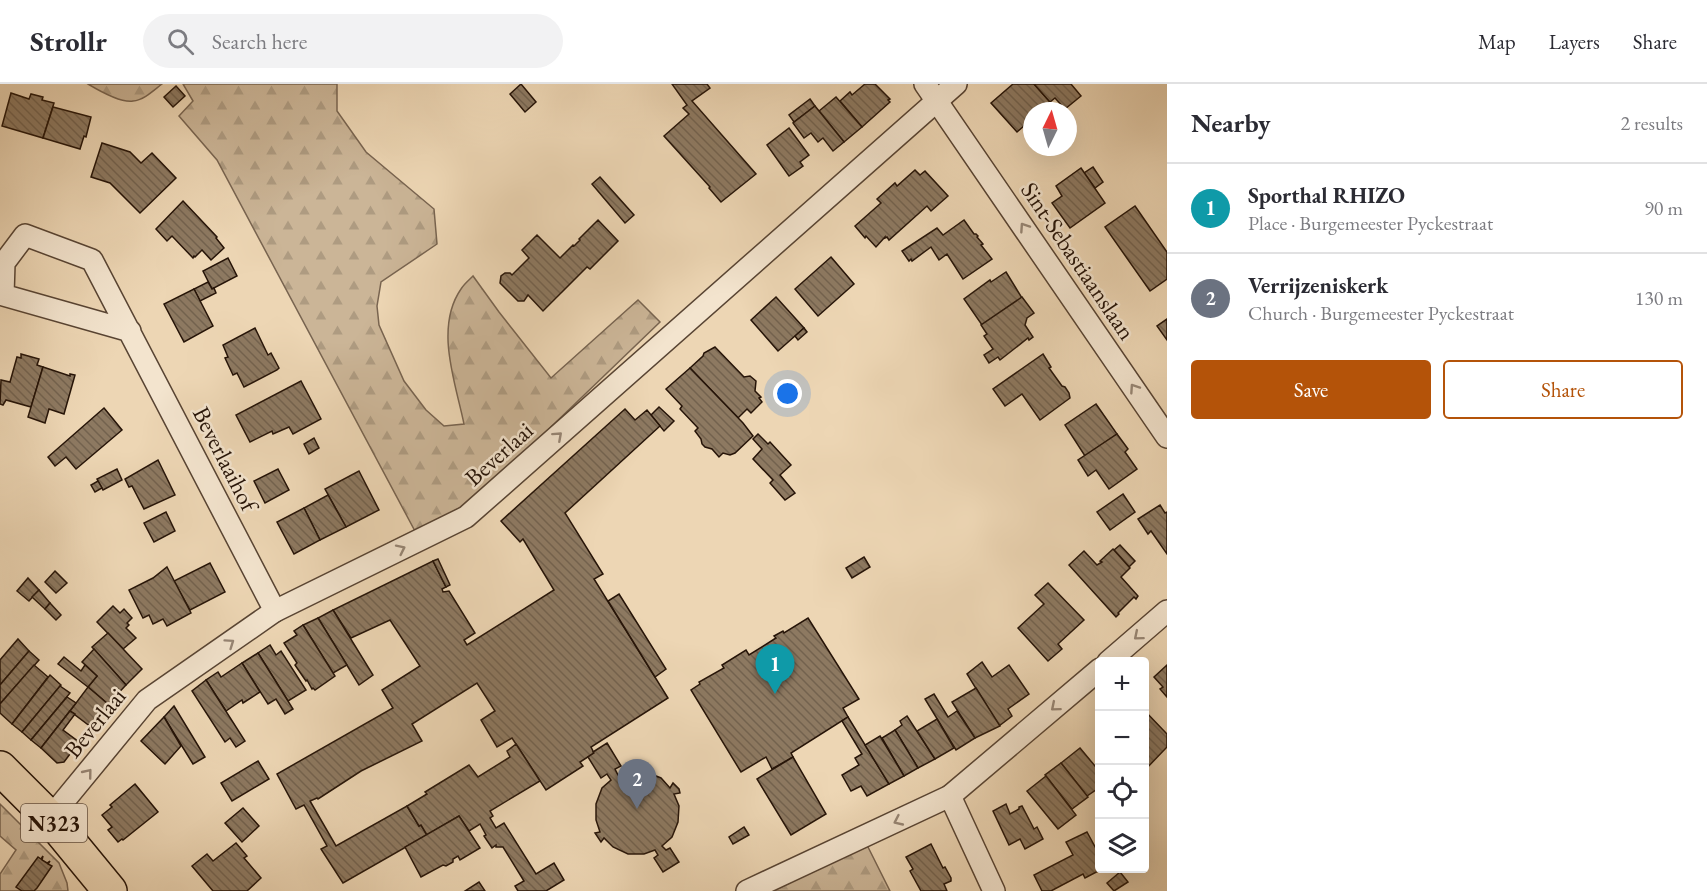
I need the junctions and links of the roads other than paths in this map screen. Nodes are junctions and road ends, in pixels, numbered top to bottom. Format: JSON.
{"nodes":[{"id":1,"x":956,"y":84,"type":"edge"},
{"id":2,"x":931,"y":92,"type":"edge"},
{"id":3,"x":130,"y":331,"type":"junction"},
{"id":4,"x":1167,"y":437,"type":"edge"},
{"id":5,"x":275,"y":611,"type":"junction"},
{"id":6,"x":1167,"y":611,"type":"edge"},
{"id":7,"x":1114,"y":657,"type":"edge"},
{"id":8,"x":1095,"y":673,"type":"edge"},
{"id":9,"x":0,"y":768,"type":"edge"},
{"id":10,"x":950,"y":796,"type":"junction"},
{"id":11,"x":50,"y":818,"type":"junction"},
{"id":12,"x":103,"y":888,"type":"edge"},
{"id":13,"x":747,"y":891,"type":"edge"},
{"id":14,"x":994,"y":891,"type":"edge"}],
"edges":[{"from":1,"to":2,"type":"street","name":"Beverlaai"},
{"from":4,"to":2,"type":"street","name":"Sint-Sebastiaanslaan","one_way":true},
{"from":5,"to":2,"type":"street","name":"Beverlaai","one_way":true},
{"from":3,"to":3,"type":"street","name":"Beverlaaihof"},
{"from":3,"to":5,"type":"street","name":"Beverlaaihof"},
{"from":11,"to":5,"type":"street","name":"Beverlaai","one_way":true},
{"from":6,"to":7,"type":"street","one_way":true},
{"from":8,"to":10,"type":"street","one_way":true},
{"from":9,"to":11,"type":"main road","number":"N323"},
{"from":10,"to":13,"type":"street","one_way":true},
{"from":10,"to":14,"type":"street"},
{"from":11,"to":12,"type":"main road","number":"N323"}]}
